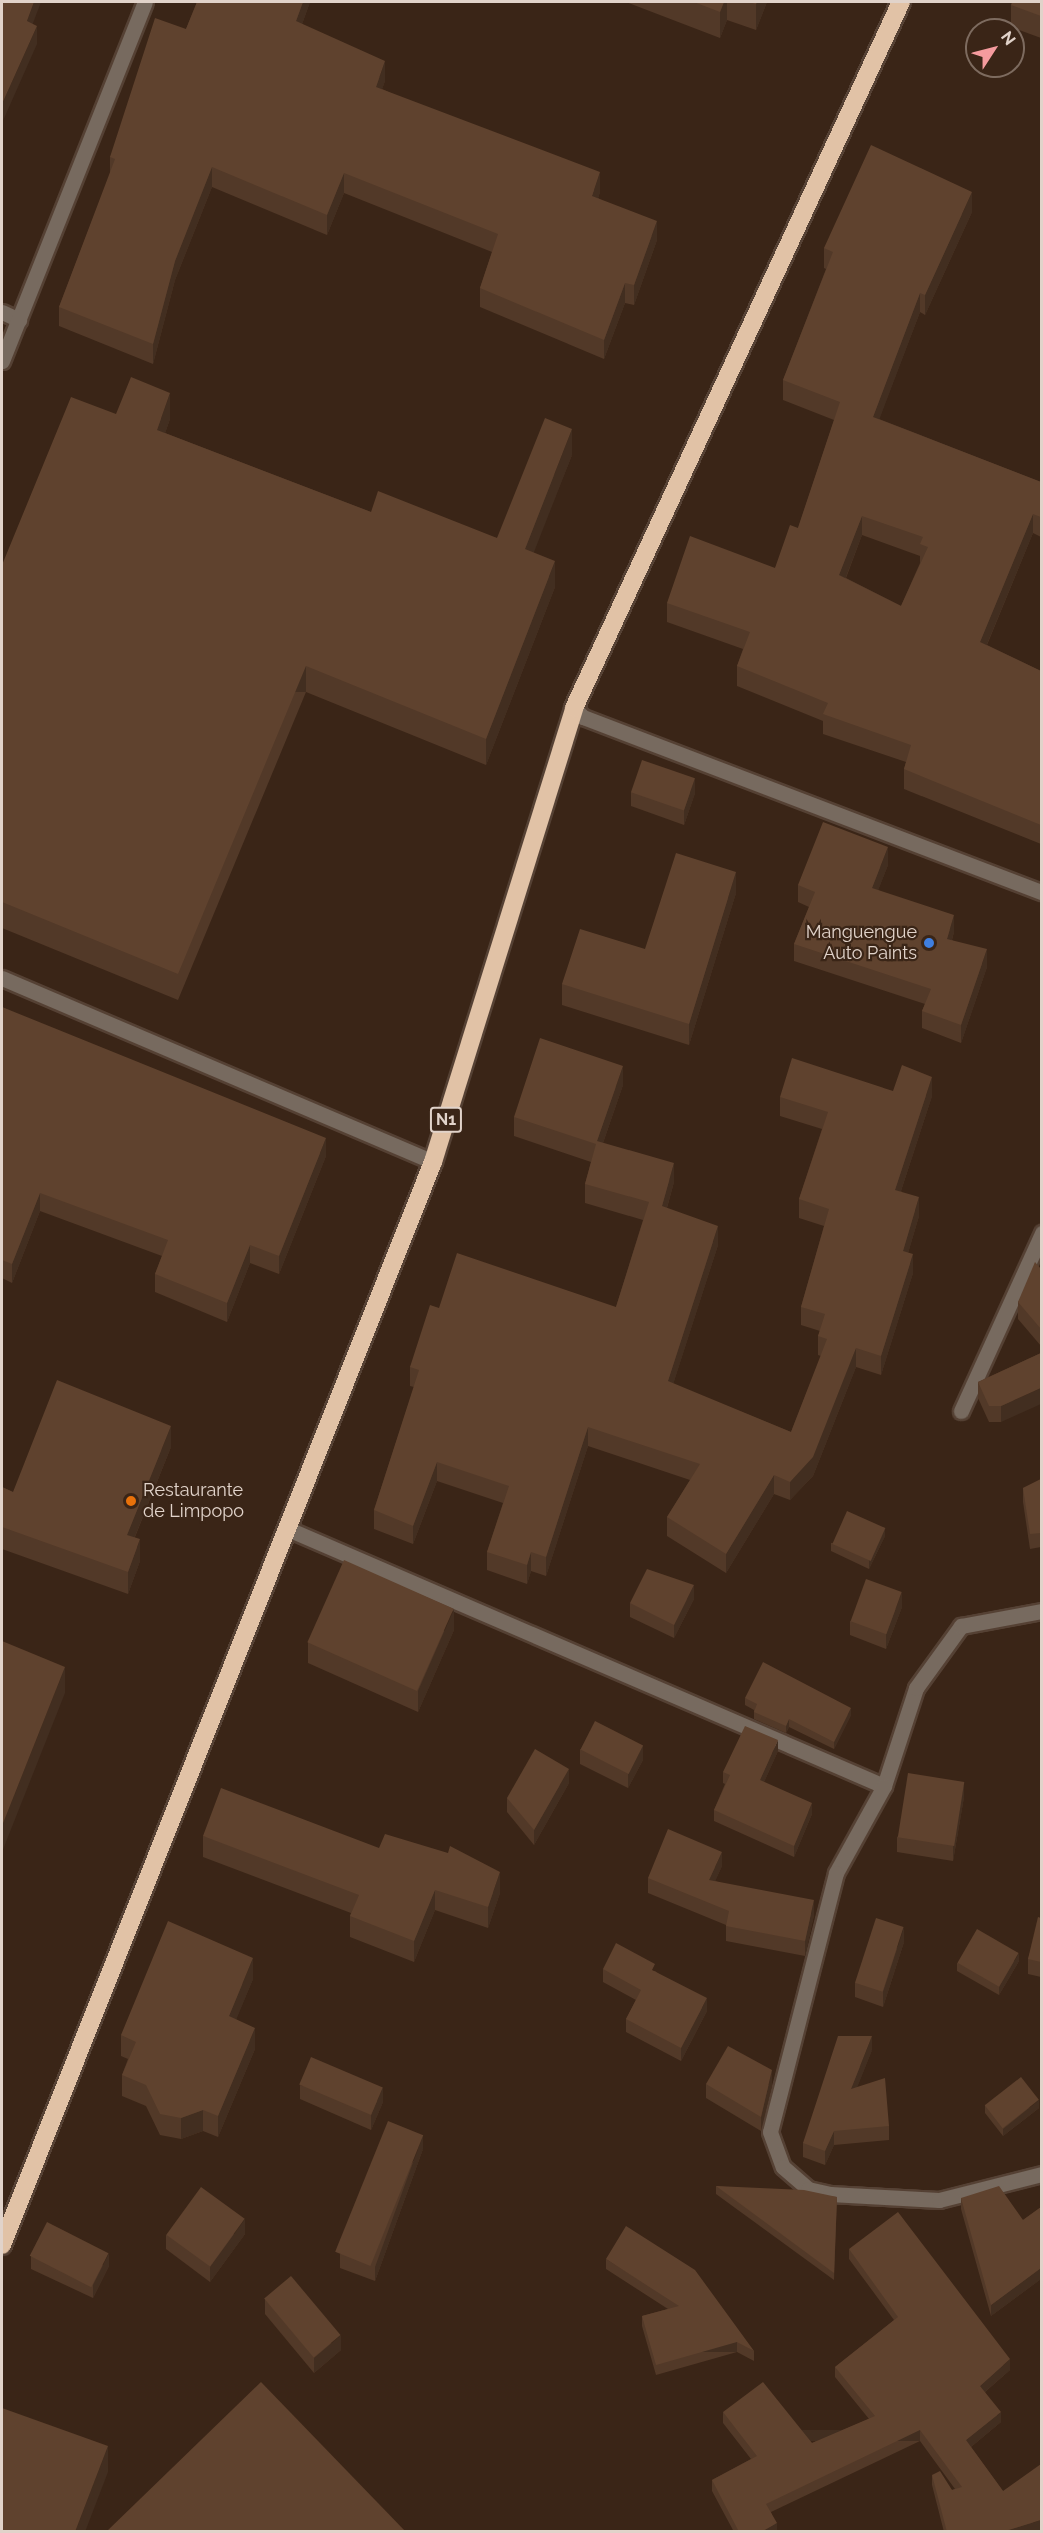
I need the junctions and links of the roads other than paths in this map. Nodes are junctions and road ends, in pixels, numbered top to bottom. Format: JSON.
{"nodes":[{"id":1,"x":145,"y":2,"type":"edge"},
{"id":2,"x":900,"y":2,"type":"edge"},
{"id":3,"x":2,"y":312,"type":"edge"},
{"id":4,"x":19,"y":320,"type":"junction"},
{"id":5,"x":2,"y":361,"type":"edge"},
{"id":6,"x":574,"y":708,"type":"junction"},
{"id":7,"x":1041,"y":892,"type":"edge"},
{"id":8,"x":2,"y":978,"type":"edge"},
{"id":9,"x":433,"y":1162,"type":"junction"},
{"id":10,"x":1041,"y":1233,"type":"edge"},
{"id":11,"x":961,"y":1411,"type":"dead end"},
{"id":12,"x":288,"y":1529,"type":"junction"},
{"id":13,"x":1041,"y":1611,"type":"edge"},
{"id":14,"x":884,"y":1786,"type":"junction"},
{"id":15,"x":1040,"y":2176,"type":"edge"},
{"id":16,"x":2,"y":2245,"type":"edge"}],
"edges":[{"from":1,"to":4,"type":"street"},
{"from":2,"to":6,"type":"highway","number":"N1"},
{"from":3,"to":4,"type":"street"},
{"from":4,"to":5,"type":"street"},
{"from":6,"to":7,"type":"street"},
{"from":6,"to":9,"type":"highway","number":"N1"},
{"from":8,"to":9,"type":"street"},
{"from":9,"to":12,"type":"highway","number":"N1"},
{"from":10,"to":11,"type":"street"},
{"from":12,"to":14,"type":"street"},
{"from":12,"to":16,"type":"highway","number":"N1"},
{"from":13,"to":14,"type":"street"},
{"from":14,"to":15,"type":"street"}]}
